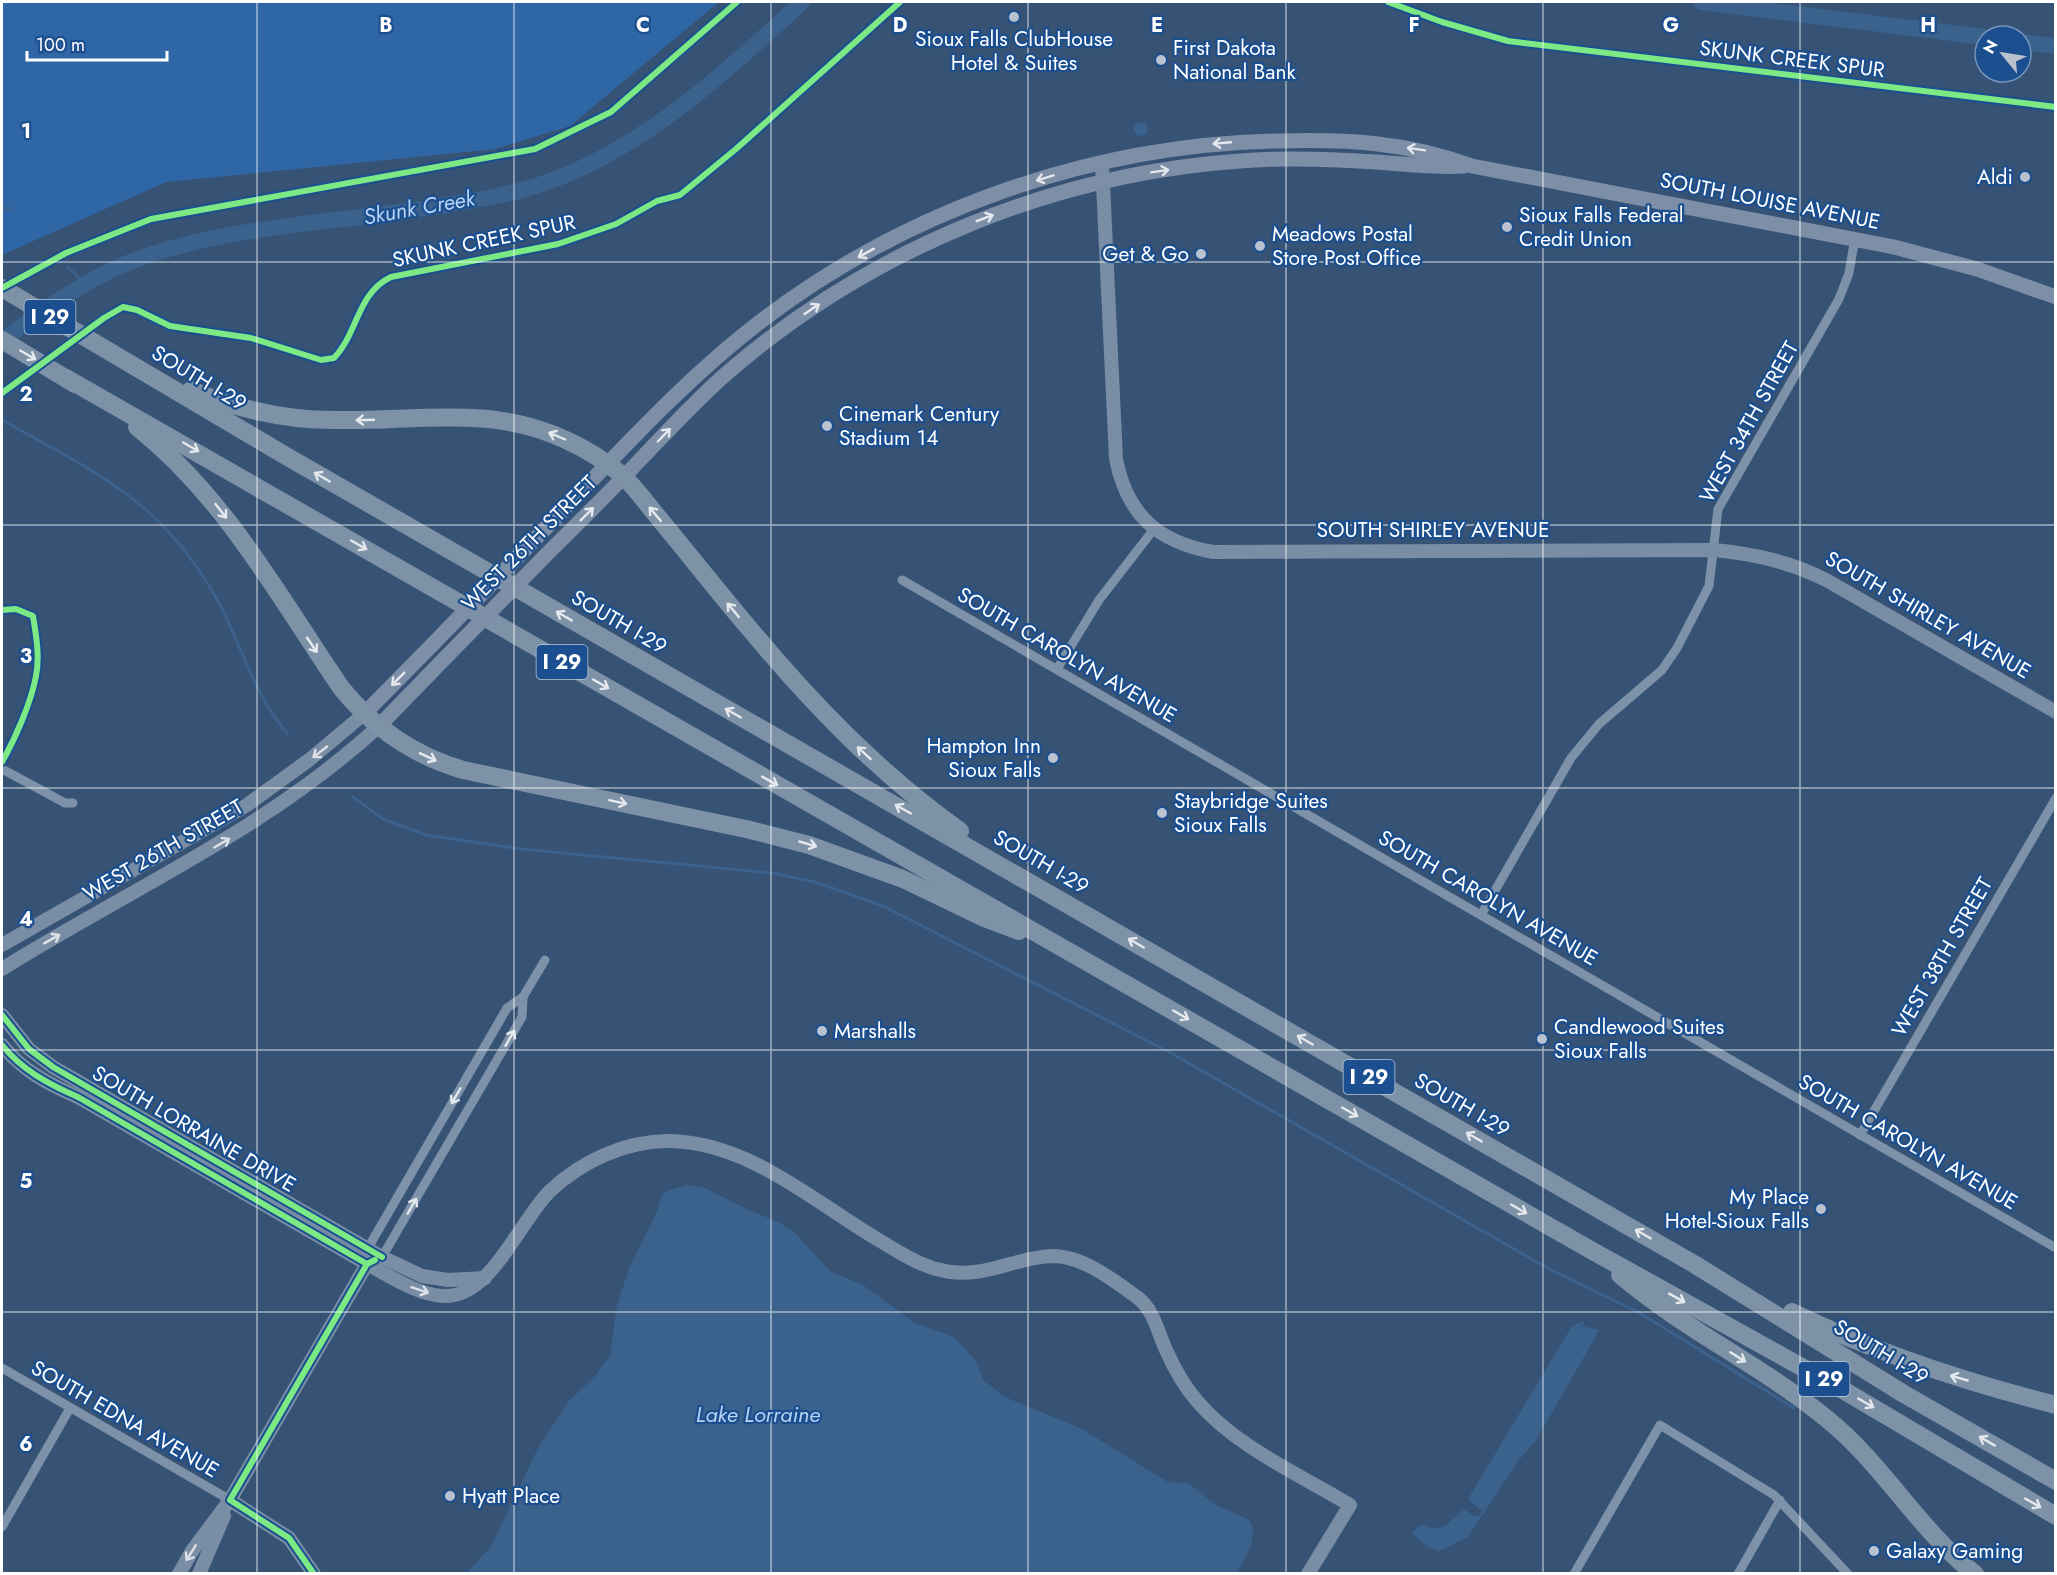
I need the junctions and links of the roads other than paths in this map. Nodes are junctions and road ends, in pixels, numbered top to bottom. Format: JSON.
{"nodes":[{"id":1,"x":1102,"y":163,"type":"junction"},
{"id":2,"x":1472,"y":166,"type":"junction"},
{"id":3,"x":1102,"y":182,"type":"junction"},
{"id":4,"x":1855,"y":238,"type":"junction"},
{"id":5,"x":2,"y":288,"type":"edge"},
{"id":6,"x":2055,"y":297,"type":"edge"},
{"id":7,"x":2,"y":340,"type":"edge"},
{"id":8,"x":99,"y":345,"type":"junction"},
{"id":9,"x":60,"y":374,"type":"junction"},
{"id":10,"x":608,"y":464,"type":"junction"},
{"id":11,"x":624,"y":477,"type":"junction"},
{"id":12,"x":1154,"y":529,"type":"junction"},
{"id":13,"x":1714,"y":550,"type":"junction"},
{"id":14,"x":902,"y":580,"type":"dead end"},
{"id":15,"x":1056,"y":669,"type":"junction"},
{"id":16,"x":2055,"y":712,"type":"edge"},
{"id":17,"x":364,"y":714,"type":"junction"},
{"id":18,"x":379,"y":726,"type":"junction"},
{"id":19,"x":11,"y":746,"type":"dead end"},
{"id":20,"x":2,"y":762,"type":"edge"},
{"id":21,"x":2,"y":769,"type":"edge"},
{"id":22,"x":2055,"y":798,"type":"edge"},
{"id":23,"x":73,"y":803,"type":"dead end"},
{"id":24,"x":1045,"y":890,"type":"junction"},
{"id":25,"x":1481,"y":915,"type":"junction"},
{"id":26,"x":1058,"y":944,"type":"junction"},
{"id":27,"x":2,"y":945,"type":"edge"},
{"id":28,"x":545,"y":960,"type":"dead end"},
{"id":29,"x":2,"y":969,"type":"edge"},
{"id":30,"x":523,"y":997,"type":"junction"},
{"id":31,"x":2,"y":1015,"type":"edge"},
{"id":32,"x":2,"y":1045,"type":"edge"},
{"id":33,"x":1860,"y":1135,"type":"junction"},
{"id":34,"x":368,"y":1248,"type":"junction"},
{"id":35,"x":2055,"y":1248,"type":"edge"},
{"id":36,"x":1589,"y":1249,"type":"junction"},
{"id":37,"x":382,"y":1257,"type":"junction"},
{"id":38,"x":367,"y":1264,"type":"junction"},
{"id":39,"x":1694,"y":1264,"type":"junction"},
{"id":40,"x":486,"y":1278,"type":"junction"},
{"id":41,"x":2,"y":1368,"type":"edge"},
{"id":42,"x":2055,"y":1405,"type":"edge"},
{"id":43,"x":70,"y":1408,"type":"junction"},
{"id":44,"x":2055,"y":1481,"type":"edge"},
{"id":45,"x":230,"y":1500,"type":"junction"},
{"id":46,"x":1780,"y":1500,"type":"junction"},
{"id":47,"x":2055,"y":1516,"type":"edge"},
{"id":48,"x":2,"y":1527,"type":"edge"},
{"id":49,"x":179,"y":1574,"type":"edge"},
{"id":50,"x":199,"y":1574,"type":"edge"},
{"id":51,"x":314,"y":1574,"type":"edge"},
{"id":52,"x":1308,"y":1574,"type":"edge"},
{"id":53,"x":1574,"y":1574,"type":"edge"},
{"id":54,"x":1738,"y":1574,"type":"edge"},
{"id":55,"x":1848,"y":1574,"type":"edge"},
{"id":56,"x":1976,"y":1574,"type":"edge"}],
"edges":[{"from":2,"to":1,"type":"main road","name":"SOUTH LOUISE AVENUE","one_way":true},
{"from":1,"to":3,"type":"street","name":"SOUTH SHIRLEY AVENUE"},
{"from":1,"to":10,"type":"main road","name":"WEST 26TH STREET","one_way":true},
{"from":3,"to":2,"type":"main road","name":"SOUTH LOUISE AVENUE","one_way":true},
{"from":2,"to":4,"type":"main road","name":"SOUTH LOUISE AVENUE"},
{"from":11,"to":3,"type":"main road","name":"WEST 26TH STREET","one_way":true},
{"from":3,"to":12,"type":"street","name":"SOUTH SHIRLEY AVENUE"},
{"from":4,"to":6,"type":"main road","name":"SOUTH LOUISE AVENUE"},
{"from":4,"to":13,"type":"street","name":"WEST 34TH STREET"},
{"from":5,"to":8,"type":"highway","name":"SOUTH I-29","number":"I 29"},
{"from":7,"to":9,"type":"highway","number":"I 29","one_way":true},
{"from":10,"to":8,"type":"highway","one_way":true},
{"from":24,"to":8,"type":"highway","name":"SOUTH I-29","number":"I 29","one_way":true},
{"from":9,"to":17,"type":"highway","one_way":true},
{"from":9,"to":26,"type":"highway","number":"I 29","one_way":true},
{"from":10,"to":11,"type":"highway"},
{"from":10,"to":17,"type":"main road","name":"WEST 26TH STREET","one_way":true,"bridge":true},
{"from":18,"to":11,"type":"main road","name":"WEST 26TH STREET","one_way":true,"bridge":true},
{"from":24,"to":11,"type":"highway","one_way":true},
{"from":12,"to":13,"type":"street","name":"SOUTH SHIRLEY AVENUE"},
{"from":12,"to":15,"type":"street"},
{"from":13,"to":16,"type":"street","name":"SOUTH SHIRLEY AVENUE"},
{"from":13,"to":25,"type":"street","name":"WEST 34TH STREET"},
{"from":14,"to":15,"type":"street","name":"SOUTH CAROLYN AVENUE"},
{"from":15,"to":25,"type":"street","name":"SOUTH CAROLYN AVENUE"},
{"from":17,"to":18,"type":"highway"},
{"from":17,"to":27,"type":"street","name":"WEST 26TH STREET","one_way":true},
{"from":18,"to":26,"type":"highway","one_way":true},
{"from":29,"to":18,"type":"street","name":"WEST 26TH STREET","one_way":true},
{"from":19,"to":20,"type":"street"},
{"from":21,"to":23,"type":"street"},
{"from":22,"to":33,"type":"street","name":"WEST 38TH STREET"},
{"from":39,"to":24,"type":"highway","name":"SOUTH I-29","number":"I 29","one_way":true},
{"from":25,"to":33,"type":"street","name":"SOUTH CAROLYN AVENUE"},
{"from":26,"to":36,"type":"highway","number":"I 29","one_way":true},
{"from":28,"to":30,"type":"street"},
{"from":30,"to":34,"type":"street","one_way":true},
{"from":37,"to":30,"type":"street","one_way":true},
{"from":31,"to":34,"type":"street","name":"SOUTH LORRAINE DRIVE"},
{"from":32,"to":38,"type":"street","name":"SOUTH LORRAINE DRIVE"},
{"from":33,"to":35,"type":"street","name":"SOUTH CAROLYN AVENUE"},
{"from":34,"to":37,"type":"street","name":"SOUTH LORRAINE DRIVE"},
{"from":34,"to":38,"type":"street"},
{"from":36,"to":47,"type":"highway","number":"I 29","one_way":true},
{"from":36,"to":56,"type":"highway","one_way":true},
{"from":37,"to":38,"type":"street"},
{"from":37,"to":40,"type":"street","name":"SOUTH LORRAINE DRIVE"},
{"from":38,"to":40,"type":"street","name":"SOUTH LORRAINE DRIVE","one_way":true},
{"from":38,"to":45,"type":"street"},
{"from":42,"to":39,"type":"highway","one_way":true},
{"from":44,"to":39,"type":"highway","name":"SOUTH I-29","number":"I 29","one_way":true},
{"from":40,"to":52,"type":"street"},
{"from":41,"to":43,"type":"street","name":"SOUTH EDNA AVENUE"},
{"from":43,"to":45,"type":"street","name":"SOUTH EDNA AVENUE"},
{"from":43,"to":48,"type":"street"},
{"from":45,"to":49,"type":"street","one_way":true},
{"from":45,"to":50,"type":"street"},
{"from":45,"to":51,"type":"street"},
{"from":46,"to":53,"type":"street"},
{"from":46,"to":54,"type":"street"},
{"from":46,"to":55,"type":"street"}]}
